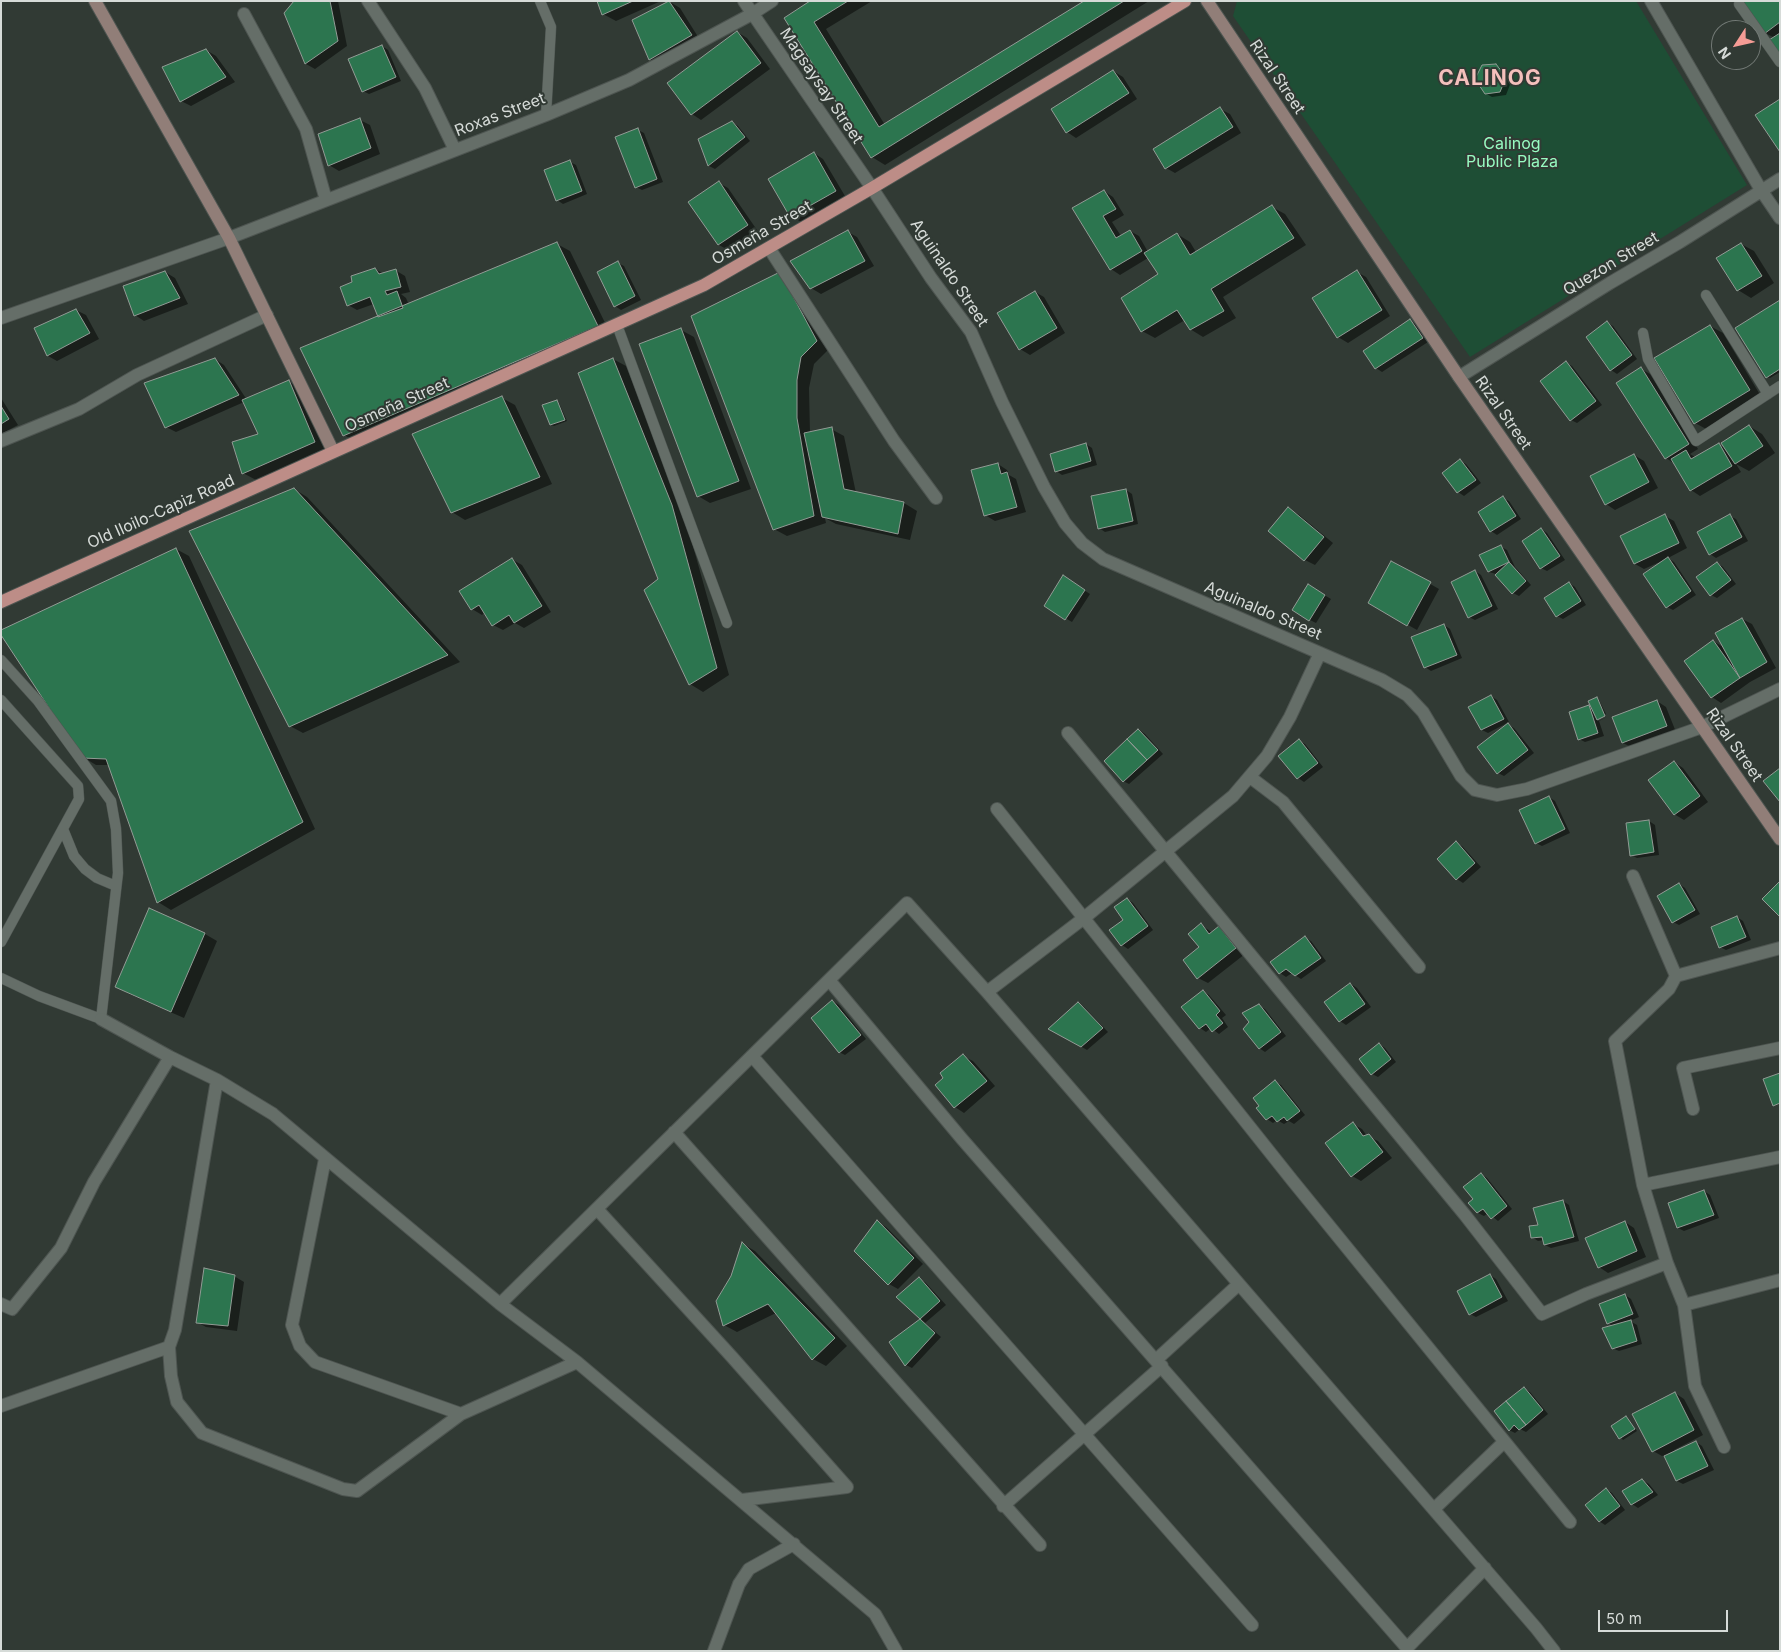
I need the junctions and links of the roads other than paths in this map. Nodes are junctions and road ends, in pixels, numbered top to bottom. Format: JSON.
{"nodes":[{"id":1,"x":95,"y":1,"type":"edge"},
{"id":2,"x":368,"y":1,"type":"edge"},
{"id":3,"x":540,"y":1,"type":"edge"},
{"id":4,"x":744,"y":1,"type":"edge"},
{"id":5,"x":772,"y":1,"type":"edge"},
{"id":6,"x":1185,"y":1,"type":"edge"},
{"id":7,"x":1207,"y":1,"type":"edge"},
{"id":8,"x":1651,"y":1,"type":"edge"},
{"id":9,"x":1739,"y":4,"type":"dead end"},
{"id":10,"x":244,"y":14,"type":"dead end"},
{"id":11,"x":752,"y":14,"type":"junction"},
{"id":12,"x":1780,"y":62,"type":"edge"},
{"id":13,"x":546,"y":115,"type":"junction"},
{"id":14,"x":455,"y":150,"type":"junction"},
{"id":15,"x":1780,"y":179,"type":"edge"},
{"id":16,"x":872,"y":188,"type":"junction"},
{"id":17,"x":1761,"y":190,"type":"junction"},
{"id":18,"x":326,"y":200,"type":"junction"},
{"id":19,"x":1780,"y":218,"type":"edge"},
{"id":20,"x":229,"y":238,"type":"junction"},
{"id":21,"x":769,"y":248,"type":"junction"},
{"id":22,"x":1706,"y":294,"type":"dead end"},
{"id":23,"x":267,"y":316,"type":"junction"},
{"id":24,"x":1,"y":318,"type":"edge"},
{"id":25,"x":617,"y":325,"type":"junction"},
{"id":26,"x":1643,"y":333,"type":"dead end"},
{"id":27,"x":1459,"y":377,"type":"junction"},
{"id":28,"x":1780,"y":386,"type":"edge"},
{"id":29,"x":1768,"y":394,"type":"junction"},
{"id":30,"x":1,"y":440,"type":"edge"},
{"id":31,"x":333,"y":452,"type":"junction"},
{"id":32,"x":936,"y":498,"type":"dead end"},
{"id":33,"x":1,"y":602,"type":"edge"},
{"id":34,"x":727,"y":624,"type":"dead end"},
{"id":35,"x":1320,"y":653,"type":"junction"},
{"id":36,"x":1,"y":660,"type":"edge"},
{"id":37,"x":1780,"y":689,"type":"edge"},
{"id":38,"x":1,"y":700,"type":"edge"},
{"id":39,"x":1702,"y":727,"type":"junction"},
{"id":40,"x":1068,"y":733,"type":"dead end"},
{"id":41,"x":1250,"y":776,"type":"junction"},
{"id":42,"x":996,"y":809,"type":"dead end"},
{"id":43,"x":63,"y":829,"type":"junction"},
{"id":44,"x":1780,"y":838,"type":"edge"},
{"id":45,"x":1166,"y":850,"type":"junction"},
{"id":46,"x":1633,"y":876,"type":"dead end"},
{"id":47,"x":116,"y":886,"type":"junction"},
{"id":48,"x":1084,"y":918,"type":"junction"},
{"id":49,"x":1,"y":942,"type":"edge"},
{"id":50,"x":1780,"y":948,"type":"edge"},
{"id":51,"x":1419,"y":967,"type":"dead end"},
{"id":52,"x":1676,"y":976,"type":"junction"},
{"id":53,"x":1,"y":978,"type":"edge"},
{"id":54,"x":829,"y":980,"type":"junction"},
{"id":55,"x":987,"y":992,"type":"junction"},
{"id":56,"x":100,"y":1020,"type":"junction"},
{"id":57,"x":1780,"y":1048,"type":"edge"},
{"id":58,"x":752,"y":1056,"type":"junction"},
{"id":59,"x":170,"y":1057,"type":"junction"},
{"id":60,"x":217,"y":1080,"type":"junction"},
{"id":61,"x":1693,"y":1109,"type":"dead end"},
{"id":62,"x":674,"y":1132,"type":"junction"},
{"id":63,"x":1780,"y":1157,"type":"edge"},
{"id":64,"x":325,"y":1159,"type":"junction"},
{"id":65,"x":1643,"y":1185,"type":"junction"},
{"id":66,"x":597,"y":1209,"type":"junction"},
{"id":67,"x":1667,"y":1263,"type":"junction"},
{"id":68,"x":1780,"y":1280,"type":"edge"},
{"id":69,"x":1239,"y":1284,"type":"junction"},
{"id":70,"x":1,"y":1304,"type":"edge"},
{"id":71,"x":500,"y":1304,"type":"junction"},
{"id":72,"x":1684,"y":1305,"type":"junction"},
{"id":73,"x":169,"y":1348,"type":"junction"},
{"id":74,"x":576,"y":1362,"type":"junction"},
{"id":75,"x":1159,"y":1363,"type":"junction"},
{"id":76,"x":1,"y":1406,"type":"edge"},
{"id":77,"x":460,"y":1414,"type":"junction"},
{"id":78,"x":1084,"y":1436,"type":"junction"},
{"id":79,"x":1504,"y":1442,"type":"junction"},
{"id":80,"x":1724,"y":1447,"type":"dead end"},
{"id":81,"x":742,"y":1500,"type":"junction"},
{"id":82,"x":1004,"y":1506,"type":"junction"},
{"id":83,"x":1434,"y":1509,"type":"junction"},
{"id":84,"x":1570,"y":1522,"type":"dead end"},
{"id":85,"x":794,"y":1544,"type":"junction"},
{"id":86,"x":1040,"y":1545,"type":"dead end"},
{"id":87,"x":1485,"y":1568,"type":"junction"},
{"id":88,"x":1252,"y":1625,"type":"dead end"},
{"id":89,"x":714,"y":1651,"type":"edge"},
{"id":90,"x":896,"y":1651,"type":"edge"},
{"id":91,"x":1554,"y":1651,"type":"edge"}],
"edges":[{"from":1,"to":20,"type":"street"},
{"from":2,"to":14,"type":"street"},
{"from":3,"to":13,"type":"lane"},
{"from":4,"to":11,"type":"street","name":"Magsaysay Street"},
{"from":5,"to":11,"type":"street","name":"Roxas Street"},
{"from":6,"to":16,"type":"main road","name":"Osmeña Street"},
{"from":7,"to":27,"type":"street","name":"Rizal Street"},
{"from":8,"to":17,"type":"street"},
{"from":9,"to":12,"type":"lane"},
{"from":10,"to":18,"type":"street"},
{"from":11,"to":13,"type":"street","name":"Roxas Street"},
{"from":11,"to":16,"type":"street","name":"Magsaysay Street"},
{"from":13,"to":14,"type":"street","name":"Roxas Street"},
{"from":14,"to":18,"type":"street","name":"Roxas Street"},
{"from":15,"to":17,"type":"street","name":"Quezon Street"},
{"from":16,"to":21,"type":"main road","name":"Osmeña Street"},
{"from":16,"to":35,"type":"street","name":"Aguinaldo Street"},
{"from":17,"to":19,"type":"street"},
{"from":17,"to":27,"type":"street","name":"Quezon Street"},
{"from":18,"to":20,"type":"street","name":"Roxas Street"},
{"from":20,"to":23,"type":"street"},
{"from":20,"to":24,"type":"street","name":"Roxas Street"},
{"from":21,"to":25,"type":"main road","name":"Osmeña Street"},
{"from":21,"to":32,"type":"street"},
{"from":22,"to":29,"type":"lane"},
{"from":23,"to":30,"type":"street"},
{"from":23,"to":31,"type":"street"},
{"from":25,"to":31,"type":"main road","name":"Osmeña Street"},
{"from":25,"to":34,"type":"lane"},
{"from":26,"to":29,"type":"lane"},
{"from":27,"to":39,"type":"street","name":"Rizal Street"},
{"from":28,"to":29,"type":"lane"},
{"from":31,"to":33,"type":"main road","name":"Old Iloilo-Capiz Road"},
{"from":35,"to":39,"type":"street","name":"Aguinaldo Street"},
{"from":35,"to":41,"type":"street"},
{"from":36,"to":47,"type":"lane"},
{"from":37,"to":39,"type":"street","name":"Aguinaldo Street"},
{"from":38,"to":43,"type":"lane"},
{"from":39,"to":44,"type":"street","name":"Rizal Street"},
{"from":40,"to":45,"type":"street"},
{"from":41,"to":45,"type":"street"},
{"from":41,"to":51,"type":"street"},
{"from":42,"to":48,"type":"street"},
{"from":43,"to":47,"type":"lane"},
{"from":43,"to":49,"type":"lane"},
{"from":45,"to":48,"type":"street"},
{"from":45,"to":67,"type":"street"},
{"from":46,"to":52,"type":"street"},
{"from":47,"to":56,"type":"lane"},
{"from":48,"to":55,"type":"street"},
{"from":48,"to":79,"type":"street"},
{"from":50,"to":52,"type":"street"},
{"from":52,"to":65,"type":"street"},
{"from":53,"to":56,"type":"lane"},
{"from":54,"to":55,"type":"street"},
{"from":54,"to":58,"type":"street"},
{"from":54,"to":75,"type":"street"},
{"from":55,"to":69,"type":"street"},
{"from":56,"to":59,"type":"street"},
{"from":57,"to":61,"type":"street"},
{"from":58,"to":62,"type":"street"},
{"from":58,"to":78,"type":"street"},
{"from":59,"to":60,"type":"street"},
{"from":59,"to":70,"type":"street"},
{"from":60,"to":64,"type":"street"},
{"from":60,"to":73,"type":"street"},
{"from":62,"to":66,"type":"street"},
{"from":62,"to":82,"type":"street"},
{"from":63,"to":65,"type":"street"},
{"from":64,"to":71,"type":"street"},
{"from":64,"to":77,"type":"street"},
{"from":65,"to":67,"type":"street"},
{"from":66,"to":71,"type":"street"},
{"from":66,"to":81,"type":"street"},
{"from":67,"to":72,"type":"street"},
{"from":68,"to":72,"type":"street"},
{"from":69,"to":75,"type":"street"},
{"from":69,"to":83,"type":"street"},
{"from":71,"to":74,"type":"street"},
{"from":72,"to":80,"type":"street"},
{"from":73,"to":76,"type":"street"},
{"from":73,"to":77,"type":"street"},
{"from":74,"to":77,"type":"street"},
{"from":74,"to":81,"type":"street"},
{"from":75,"to":78,"type":"street"},
{"from":75,"to":87,"type":"street"},
{"from":78,"to":82,"type":"street"},
{"from":78,"to":88,"type":"street"},
{"from":79,"to":83,"type":"street"},
{"from":79,"to":84,"type":"street"},
{"from":81,"to":85,"type":"street"},
{"from":82,"to":86,"type":"street"},
{"from":83,"to":87,"type":"street"},
{"from":85,"to":89,"type":"street"},
{"from":85,"to":90,"type":"street"},
{"from":87,"to":91,"type":"street"}]}
